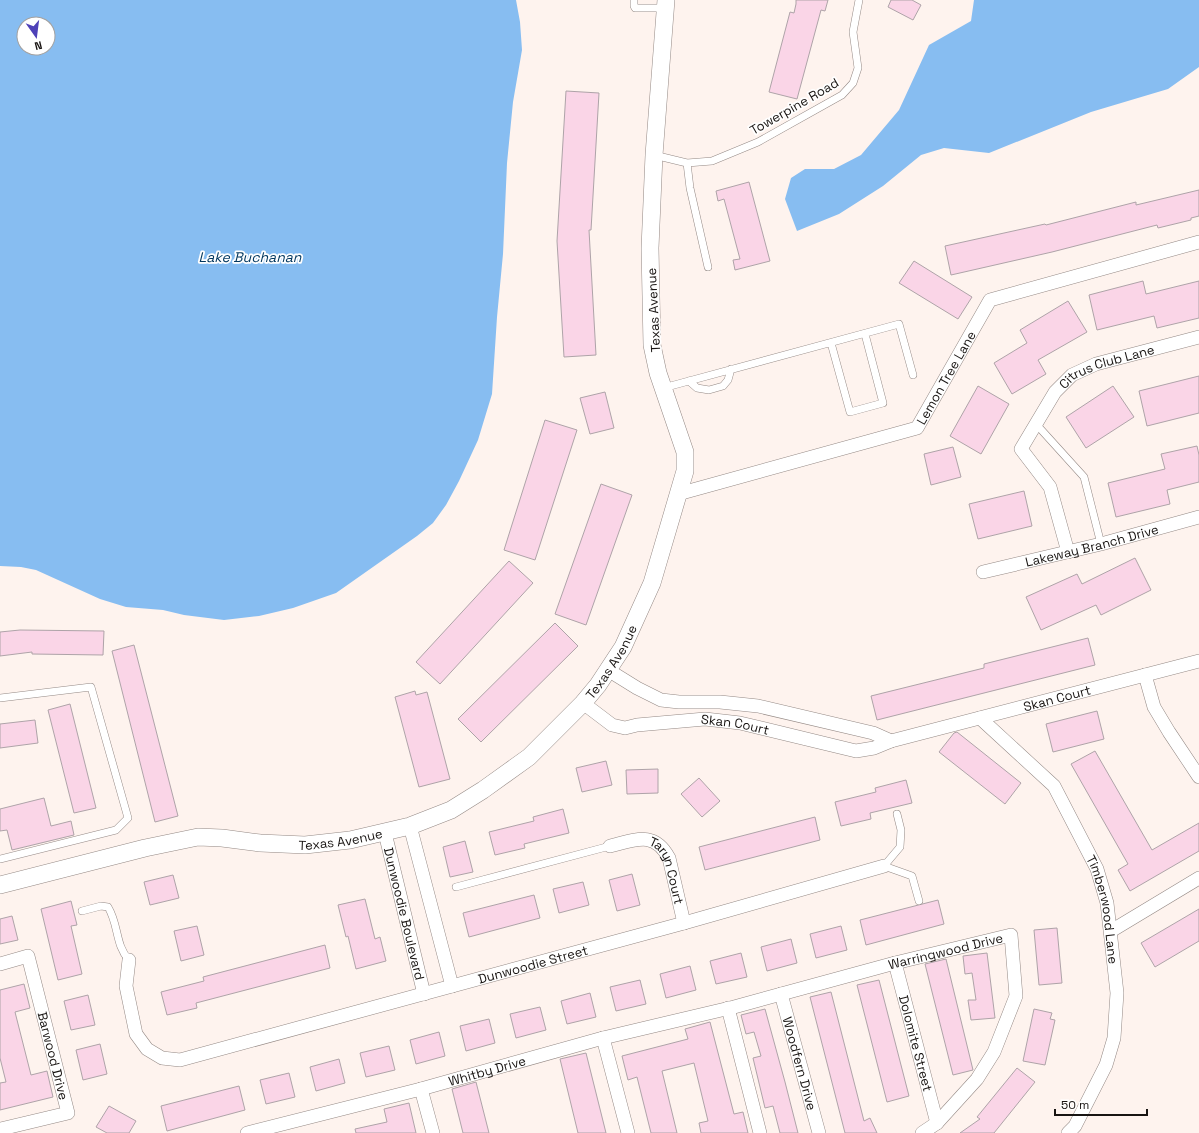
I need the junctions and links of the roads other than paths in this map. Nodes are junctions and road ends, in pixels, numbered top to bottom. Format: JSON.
{"nodes":[{"id":1,"x":634,"y":0,"type":"edge"},
{"id":2,"x":859,"y":0,"type":"edge"},
{"id":3,"x":666,"y":4,"type":"edge"},
{"id":4,"x":654,"y":155,"type":"junction"},
{"id":5,"x":686,"y":163,"type":"junction"},
{"id":6,"x":1199,"y":242,"type":"edge"},
{"id":7,"x":708,"y":267,"type":"dead end"},
{"id":8,"x":865,"y":334,"type":"junction"},
{"id":9,"x":1199,"y":337,"type":"edge"},
{"id":10,"x":831,"y":343,"type":"junction"},
{"id":11,"x":731,"y":369,"type":"junction"},
{"id":12,"x":913,"y":375,"type":"dead end"},
{"id":13,"x":689,"y":381,"type":"junction"},
{"id":14,"x":663,"y":388,"type":"junction"},
{"id":15,"x":1036,"y":424,"type":"junction"},
{"id":16,"x":678,"y":494,"type":"junction"},
{"id":17,"x":1199,"y":517,"type":"edge"},
{"id":18,"x":1101,"y":544,"type":"junction"},
{"id":19,"x":1068,"y":552,"type":"junction"},
{"id":20,"x":983,"y":572,"type":"dead end"},
{"id":21,"x":1199,"y":661,"type":"edge"},
{"id":22,"x":608,"y":670,"type":"junction"},
{"id":23,"x":1145,"y":675,"type":"junction"},
{"id":24,"x":0,"y":698,"type":"edge"},
{"id":25,"x":583,"y":703,"type":"junction"},
{"id":26,"x":980,"y":718,"type":"junction"},
{"id":27,"x":891,"y":741,"type":"junction"},
{"id":28,"x":1199,"y":777,"type":"edge"},
{"id":29,"x":897,"y":814,"type":"dead end"},
{"id":30,"x":410,"y":826,"type":"junction"},
{"id":31,"x":385,"y":833,"type":"junction"},
{"id":32,"x":610,"y":846,"type":"joint"},
{"id":33,"x":0,"y":859,"type":"edge"},
{"id":34,"x":884,"y":866,"type":"junction"},
{"id":35,"x":1199,"y":878,"type":"edge"},
{"id":36,"x":0,"y":885,"type":"edge"},
{"id":37,"x":456,"y":887,"type":"dead end"},
{"id":38,"x":919,"y":901,"type":"dead end"},
{"id":39,"x":82,"y":910,"type":"dead end"},
{"id":40,"x":684,"y":923,"type":"junction"},
{"id":41,"x":1111,"y":931,"type":"junction"},
{"id":42,"x":129,"y":960,"type":"joint"},
{"id":43,"x":895,"y":963,"type":"junction"},
{"id":44,"x":0,"y":964,"type":"edge"},
{"id":45,"x":452,"y":986,"type":"junction"},
{"id":46,"x":424,"y":994,"type":"junction"},
{"id":47,"x":780,"y":994,"type":"junction"},
{"id":48,"x":728,"y":1008,"type":"junction"},
{"id":49,"x":603,"y":1038,"type":"junction"},
{"id":50,"x":421,"y":1089,"type":"junction"},
{"id":51,"x":937,"y":1123,"type":"junction"},
{"id":52,"x":1075,"y":1131,"type":"edge"},
{"id":53,"x":2,"y":1133,"type":"edge"},
{"id":54,"x":247,"y":1133,"type":"edge"},
{"id":55,"x":433,"y":1133,"type":"edge"},
{"id":56,"x":628,"y":1133,"type":"edge"},
{"id":57,"x":760,"y":1133,"type":"edge"},
{"id":58,"x":819,"y":1133,"type":"edge"},
{"id":59,"x":922,"y":1133,"type":"edge"}],
"edges":[{"from":1,"to":3,"type":"lane"},
{"from":2,"to":5,"type":"lane","name":"Towerpine Road"},
{"from":3,"to":4,"type":"street","name":"Texas Avenue"},
{"from":4,"to":5,"type":"lane","name":"Towerpine Road"},
{"from":4,"to":14,"type":"street","name":"Texas Avenue"},
{"from":5,"to":7,"type":"lane"},
{"from":6,"to":16,"type":"street","name":"Lemon Tree Lane"},
{"from":8,"to":10,"type":"lane"},
{"from":8,"to":10,"type":"lane"},
{"from":8,"to":12,"type":"lane"},
{"from":9,"to":15,"type":"street","name":"Citrus Club Lane"},
{"from":10,"to":11,"type":"lane"},
{"from":11,"to":13,"type":"lane"},
{"from":11,"to":13,"type":"lane"},
{"from":13,"to":14,"type":"lane"},
{"from":14,"to":16,"type":"street","name":"Texas Avenue"},
{"from":15,"to":18,"type":"lane"},
{"from":15,"to":19,"type":"street","name":"Citrus Club Lane"},
{"from":16,"to":22,"type":"street","name":"Texas Avenue"},
{"from":17,"to":18,"type":"street","name":"Lakeway Branch Drive"},
{"from":18,"to":19,"type":"street","name":"Lakeway Branch Drive"},
{"from":19,"to":20,"type":"street","name":"Lakeway Branch Drive"},
{"from":21,"to":23,"type":"street","name":"Skan Court"},
{"from":22,"to":25,"type":"street","name":"Texas Avenue"},
{"from":22,"to":27,"type":"street","name":"Skan Court"},
{"from":23,"to":26,"type":"street","name":"Skan Court"},
{"from":23,"to":28,"type":"street"},
{"from":24,"to":33,"type":"lane"},
{"from":25,"to":27,"type":"street","name":"Skan Court"},
{"from":25,"to":30,"type":"street","name":"Texas Avenue"},
{"from":26,"to":27,"type":"street","name":"Skan Court"},
{"from":26,"to":41,"type":"street","name":"Timberwood Lane"},
{"from":29,"to":34,"type":"lane"},
{"from":30,"to":31,"type":"street","name":"Texas Avenue"},
{"from":30,"to":45,"type":"street","name":"Dunwoodie Boulevard"},
{"from":31,"to":36,"type":"street","name":"Texas Avenue"},
{"from":31,"to":46,"type":"street","name":"Dunwoodie Boulevard"},
{"from":32,"to":37,"type":"lane"},
{"from":32,"to":40,"type":"street","name":"Taryn Court"},
{"from":34,"to":38,"type":"lane"},
{"from":34,"to":40,"type":"street","name":"Dunwoodie Street"},
{"from":35,"to":41,"type":"street"},
{"from":39,"to":42,"type":"lane"},
{"from":40,"to":45,"type":"street","name":"Dunwoodie Street"},
{"from":41,"to":52,"type":"street","name":"Timberwood Lane"},
{"from":42,"to":46,"type":"street","name":"Dunwoodie Street"},
{"from":43,"to":47,"type":"street","name":"Warringwood Drive"},
{"from":43,"to":51,"type":"street","name":"Dolomite Street"},
{"from":43,"to":51,"type":"street","name":"Warringwood Drive"},
{"from":44,"to":53,"type":"street","name":"Barwood Drive"},
{"from":45,"to":46,"type":"street","name":"Dunwoodie Street"},
{"from":47,"to":48,"type":"street","name":"Warringwood Drive"},
{"from":47,"to":58,"type":"street","name":"Woodfern Drive"},
{"from":48,"to":49,"type":"street","name":"Whitby Drive"},
{"from":48,"to":57,"type":"street"},
{"from":49,"to":50,"type":"street","name":"Whitby Drive"},
{"from":49,"to":56,"type":"street"},
{"from":50,"to":54,"type":"street","name":"Whitby Drive"},
{"from":50,"to":55,"type":"street"},
{"from":51,"to":59,"type":"street","name":"Warringwood Drive"}]}
